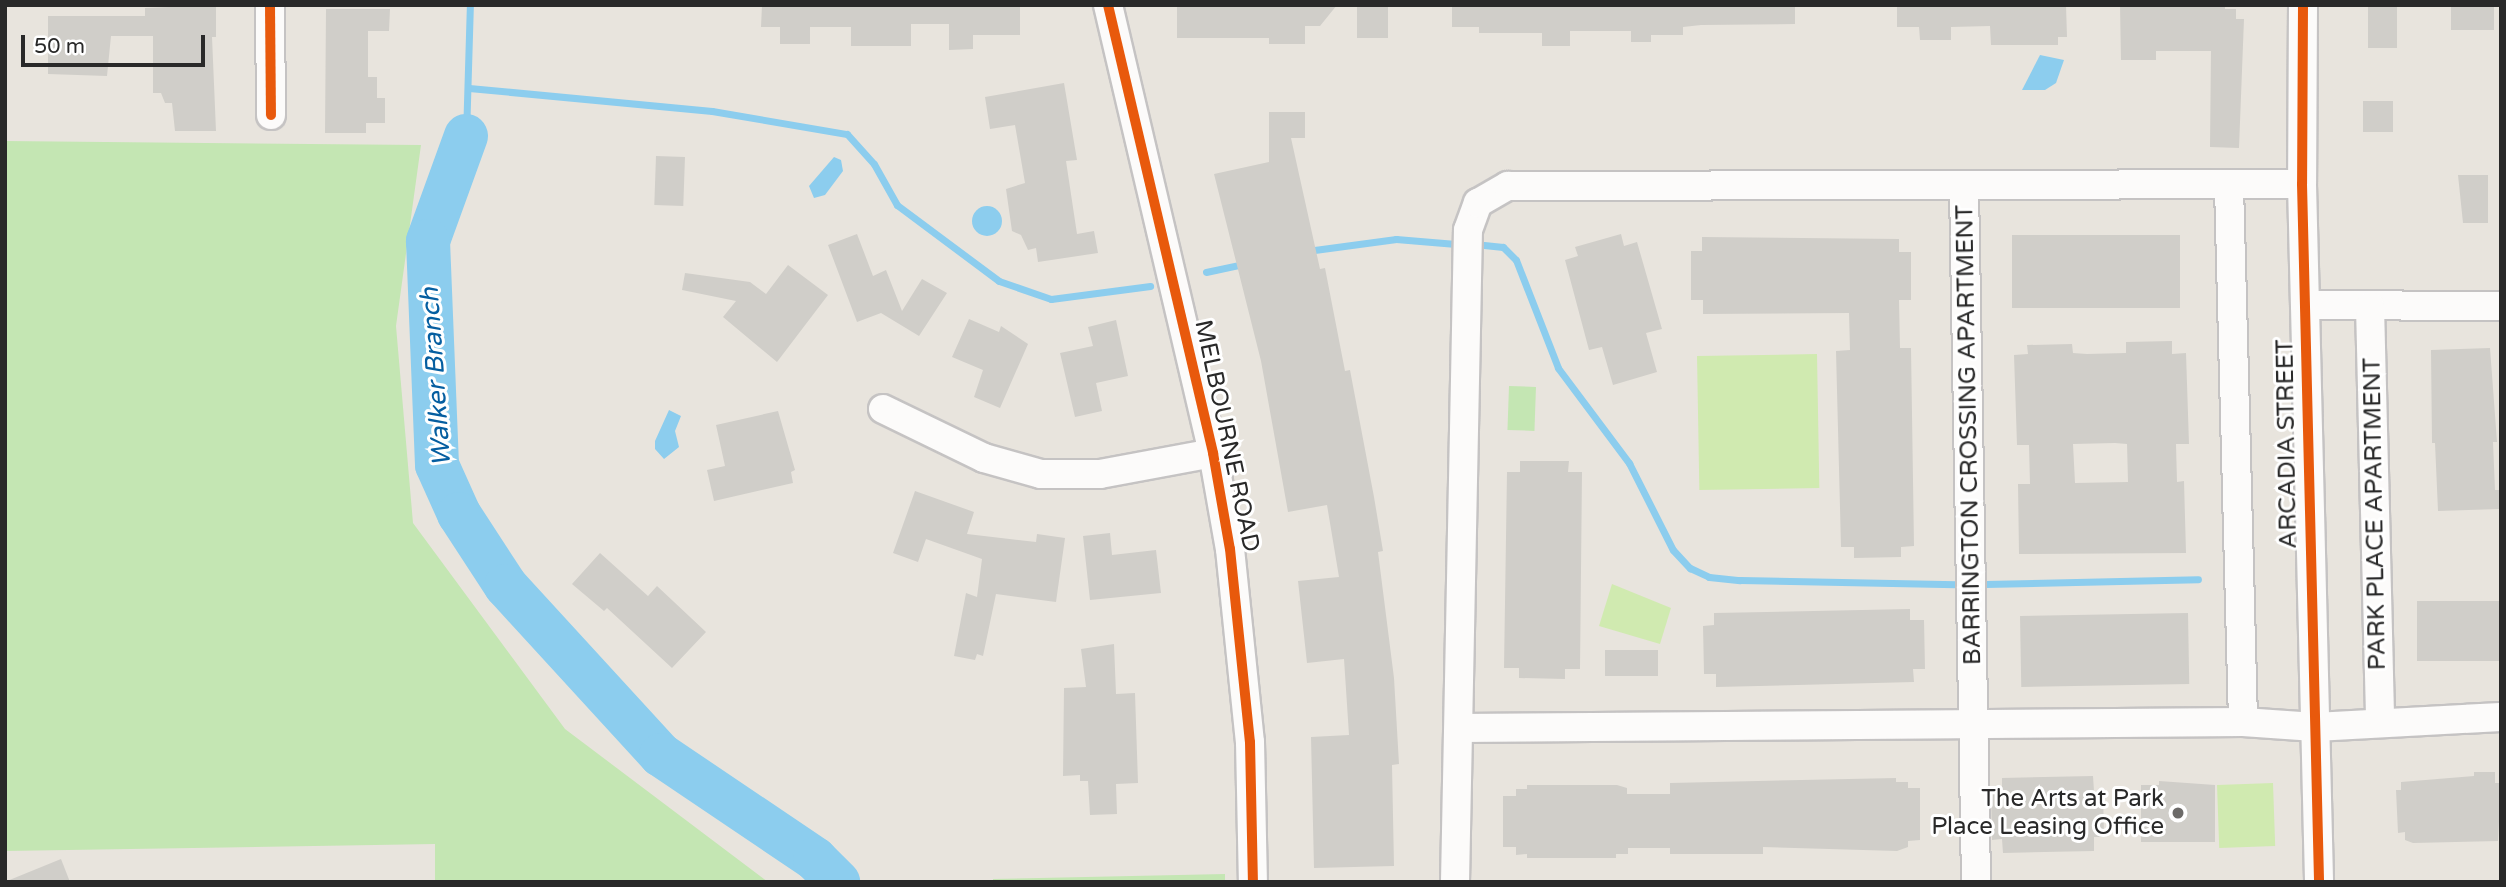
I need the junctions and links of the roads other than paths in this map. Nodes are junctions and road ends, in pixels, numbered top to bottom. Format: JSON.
{"nodes":[{"id":1,"x":270,"y":5,"type":"edge"},
{"id":2,"x":1108,"y":5,"type":"edge"},
{"id":3,"x":2303,"y":5,"type":"edge"},
{"id":4,"x":271,"y":115,"type":"dead end"},
{"id":5,"x":2302,"y":184,"type":"junction"},
{"id":6,"x":2229,"y":186,"type":"junction"},
{"id":7,"x":1964,"y":187,"type":"junction"},
{"id":8,"x":2305,"y":305,"type":"junction"},
{"id":9,"x":2370,"y":306,"type":"junction"},
{"id":10,"x":2501,"y":306,"type":"edge"},
{"id":11,"x":883,"y":409,"type":"dead end"},
{"id":12,"x":1213,"y":453,"type":"junction"},
{"id":13,"x":2501,"y":717,"type":"edge"},
{"id":14,"x":2243,"y":722,"type":"junction"},
{"id":15,"x":2381,"y":723,"type":"junction"},
{"id":16,"x":1974,"y":726,"type":"junction"},
{"id":17,"x":2315,"y":727,"type":"junction"},
{"id":18,"x":1460,"y":729,"type":"junction"},
{"id":19,"x":1253,"y":882,"type":"edge"},
{"id":20,"x":1455,"y":882,"type":"edge"},
{"id":21,"x":1976,"y":882,"type":"edge"},
{"id":22,"x":2319,"y":882,"type":"edge"}],
"edges":[{"from":1,"to":4,"type":"street"},
{"from":2,"to":12,"type":"street","name":"MELBOURNE ROAD"},
{"from":3,"to":5,"type":"street","name":"ARCADIA STREET"},
{"from":5,"to":6,"type":"street","name":"BARRINGTON CROSSING APARTMENT"},
{"from":5,"to":8,"type":"street","name":"ARCADIA STREET"},
{"from":6,"to":7,"type":"street","name":"BARRINGTON CROSSING APARTMENT"},
{"from":6,"to":14,"type":"street"},
{"from":7,"to":16,"type":"street","name":"BARRINGTON CROSSING APARTMENT"},
{"from":7,"to":18,"type":"street"},
{"from":8,"to":9,"type":"street"},
{"from":8,"to":17,"type":"street","name":"ARCADIA STREET"},
{"from":9,"to":10,"type":"street"},
{"from":9,"to":15,"type":"street","name":"PARK PLACE APARTMENT"},
{"from":11,"to":12,"type":"street"},
{"from":12,"to":19,"type":"street","name":"MELBOURNE ROAD"},
{"from":13,"to":15,"type":"street"},
{"from":14,"to":16,"type":"street"},
{"from":14,"to":17,"type":"street"},
{"from":15,"to":17,"type":"street"},
{"from":16,"to":18,"type":"street"},
{"from":16,"to":21,"type":"street","name":"BARRINGTON CROSSING APARTMENT"},
{"from":17,"to":22,"type":"street","name":"ARCADIA STREET"},
{"from":18,"to":20,"type":"street"}]}
